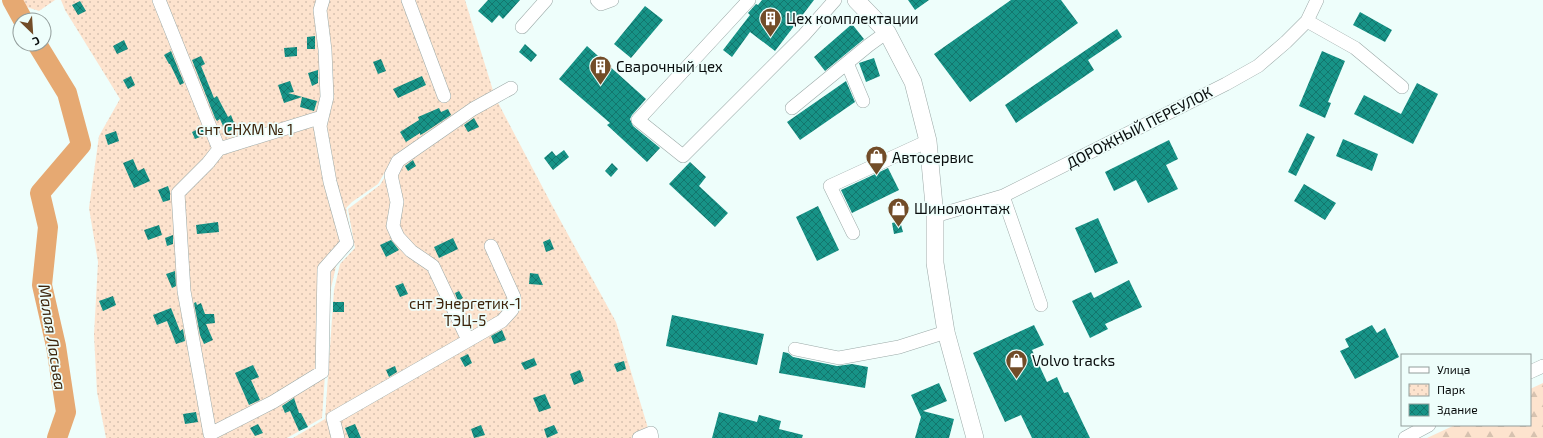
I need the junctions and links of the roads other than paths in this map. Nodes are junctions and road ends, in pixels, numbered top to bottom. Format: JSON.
{"nodes":[{"id":1,"x":159,"y":0,"type":"edge"},
{"id":2,"x":323,"y":0,"type":"edge"},
{"id":3,"x":408,"y":0,"type":"edge"},
{"id":4,"x":546,"y":0,"type":"edge"},
{"id":5,"x":597,"y":0,"type":"edge"},
{"id":6,"x":612,"y":0,"type":"edge"},
{"id":7,"x":749,"y":0,"type":"edge"},
{"id":8,"x":835,"y":0,"type":"edge"},
{"id":9,"x":856,"y":0,"type":"edge"},
{"id":10,"x":1317,"y":0,"type":"edge"},
{"id":11,"x":1307,"y":20,"type":"junction"},
{"id":12,"x":522,"y":27,"type":"dead end"},
{"id":13,"x":887,"y":32,"type":"junction"},
{"id":14,"x":847,"y":63,"type":"junction"},
{"id":15,"x":1402,"y":87,"type":"dead end"},
{"id":16,"x":511,"y":88,"type":"dead end"},
{"id":17,"x":444,"y":96,"type":"dead end"},
{"id":18,"x":864,"y":101,"type":"dead end"},
{"id":19,"x":792,"y":108,"type":"dead end"},
{"id":20,"x":322,"y":117,"type":"junction"},
{"id":21,"x":928,"y":141,"type":"junction"},
{"id":22,"x":219,"y":149,"type":"junction"},
{"id":23,"x":1003,"y":196,"type":"junction"},
{"id":24,"x":935,"y":216,"type":"junction"},
{"id":25,"x":854,"y":234,"type":"dead end"},
{"id":26,"x":491,"y":246,"type":"dead end"},
{"id":27,"x":1041,"y":305,"type":"dead end"},
{"id":28,"x":946,"y":332,"type":"junction"},
{"id":29,"x":468,"y":340,"type":"junction"},
{"id":30,"x":795,"y":349,"type":"dead end"},
{"id":31,"x":1543,"y":366,"type":"edge"},
{"id":32,"x":1531,"y":372,"type":"edge"},
{"id":33,"x":1428,"y":426,"type":"edge"},
{"id":34,"x":338,"y":438,"type":"edge"},
{"id":35,"x":639,"y":438,"type":"edge"},
{"id":36,"x":652,"y":438,"type":"edge"},
{"id":37,"x":975,"y":438,"type":"edge"},
{"id":38,"x":1405,"y":438,"type":"edge"}],
"edges":[{"from":1,"to":22,"type":"street"},
{"from":2,"to":20,"type":"street"},
{"from":3,"to":17,"type":"street"},
{"from":4,"to":12,"type":"street"},
{"from":5,"to":6,"type":"street"},
{"from":7,"to":8,"type":"street"},
{"from":9,"to":13,"type":"main road"},
{"from":10,"to":11,"type":"street","name":"ДОРОЖНЫЙ ПЕРЕУЛОК"},
{"from":11,"to":15,"type":"street"},
{"from":11,"to":23,"type":"street","name":"ДОРОЖНЫЙ ПЕРЕУЛОК"},
{"from":13,"to":14,"type":"street"},
{"from":13,"to":21,"type":"main road"},
{"from":14,"to":18,"type":"street"},
{"from":14,"to":19,"type":"street"},
{"from":16,"to":29,"type":"street"},
{"from":20,"to":22,"type":"street"},
{"from":20,"to":22,"type":"street"},
{"from":21,"to":24,"type":"main road"},
{"from":21,"to":25,"type":"street"},
{"from":23,"to":24,"type":"street","name":"ДОРОЖНЫЙ ПЕРЕУЛОК"},
{"from":23,"to":27,"type":"street"},
{"from":24,"to":28,"type":"main road"},
{"from":26,"to":29,"type":"street"},
{"from":28,"to":30,"type":"street"},
{"from":28,"to":37,"type":"main road"},
{"from":29,"to":34,"type":"street"},
{"from":31,"to":32,"type":"street"},
{"from":33,"to":38,"type":"street"},
{"from":35,"to":36,"type":"street"}]}
